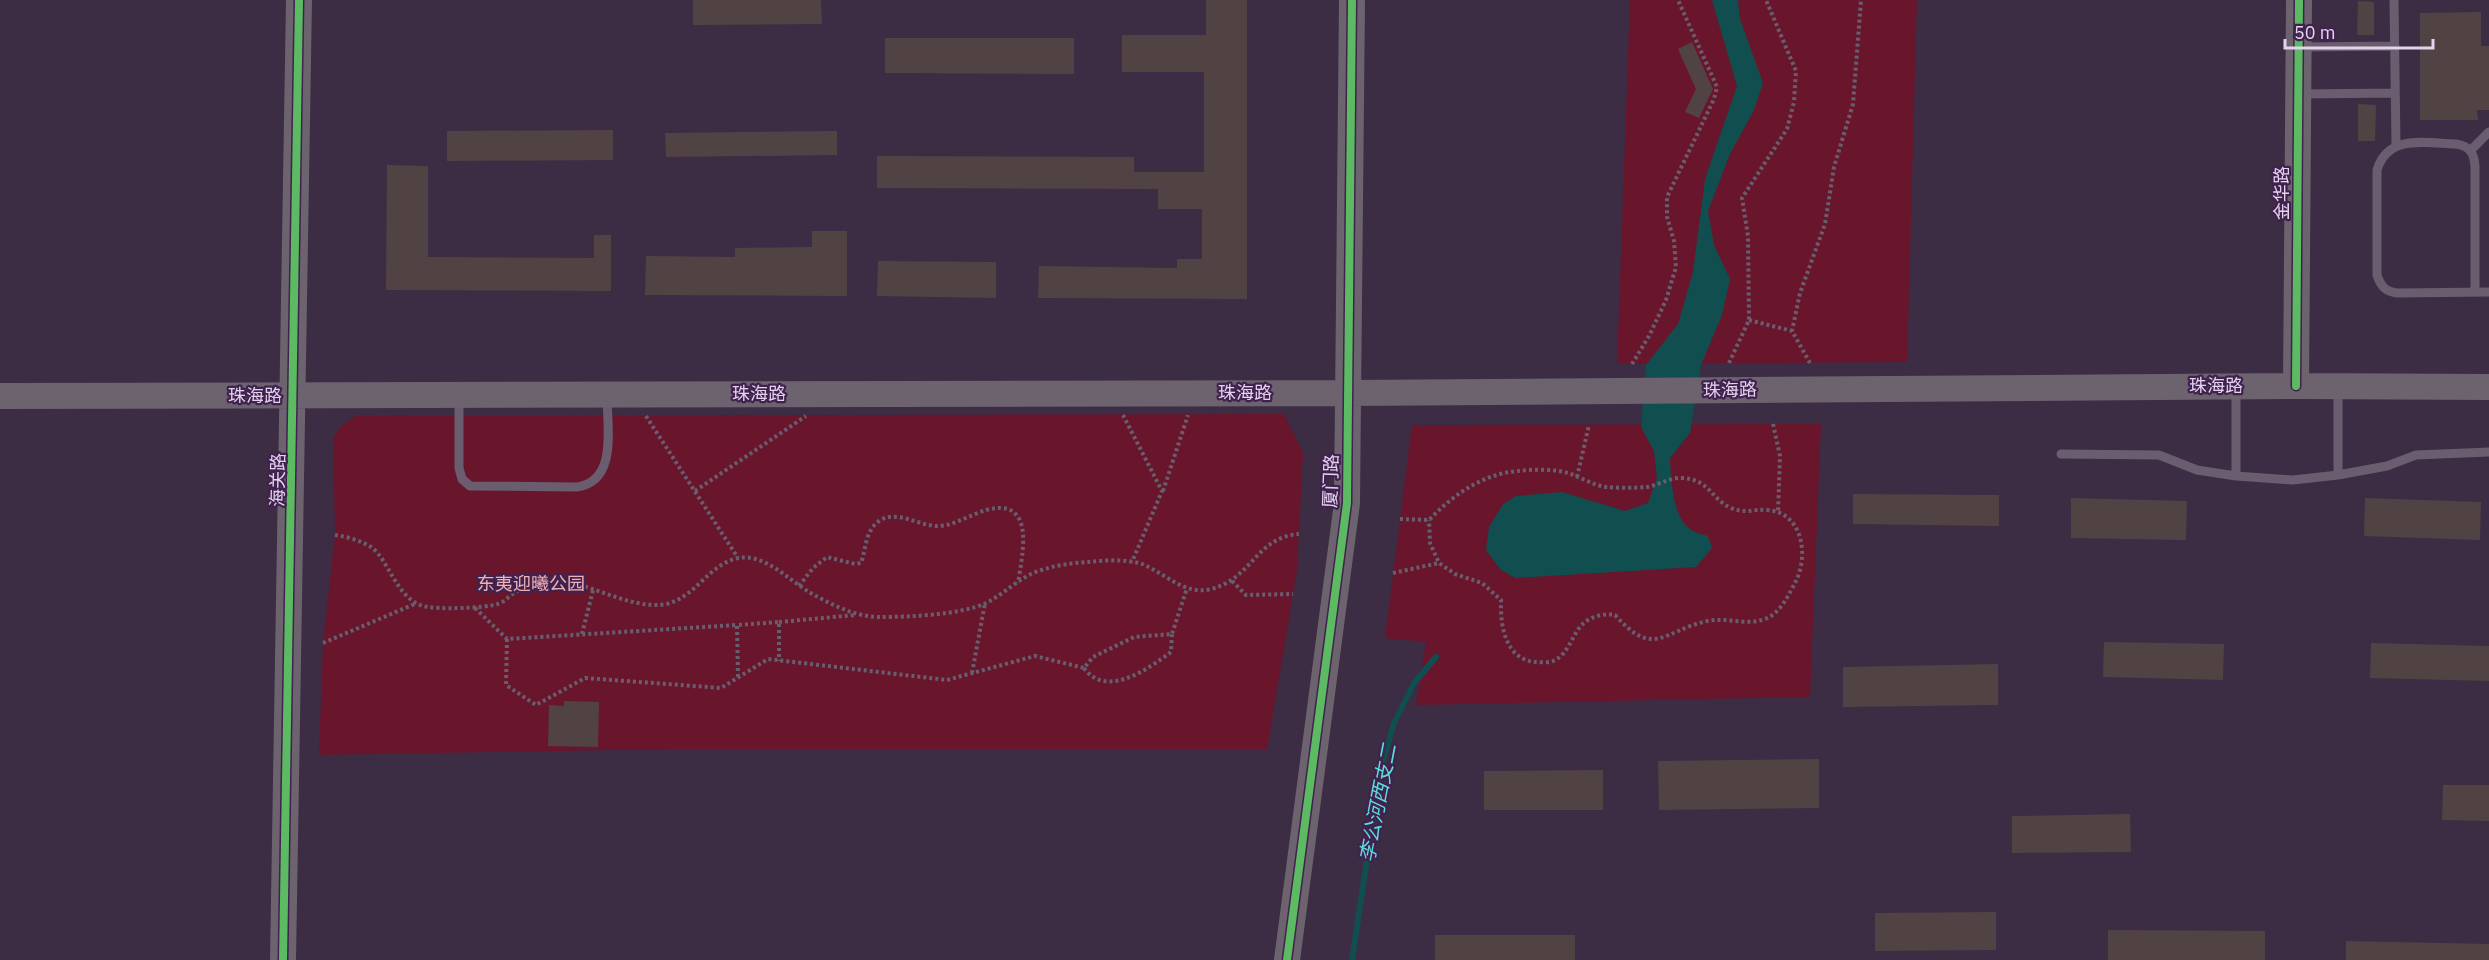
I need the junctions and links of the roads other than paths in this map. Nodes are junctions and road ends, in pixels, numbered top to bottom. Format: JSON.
{"nodes":[{"id":1,"x":299,"y":0,"type":"edge"},
{"id":2,"x":1352,"y":0,"type":"edge"},
{"id":3,"x":2299,"y":0,"type":"edge"},
{"id":4,"x":2394,"y":0,"type":"edge"},
{"id":5,"x":2299,"y":46,"type":"junction"},
{"id":6,"x":2395,"y":46,"type":"junction"},
{"id":7,"x":2395,"y":93,"type":"junction"},
{"id":8,"x":2298,"y":94,"type":"junction"},
{"id":9,"x":2489,"y":132,"type":"edge"},
{"id":10,"x":2396,"y":145,"type":"junction"},
{"id":11,"x":2471,"y":150,"type":"junction"},
{"id":12,"x":2475,"y":292,"type":"junction"},
{"id":13,"x":2489,"y":292,"type":"edge"},
{"id":14,"x":2236,"y":386,"type":"junction"},
{"id":15,"x":2296,"y":386,"type":"junction"},
{"id":16,"x":2338,"y":386,"type":"junction"},
{"id":17,"x":2489,"y":387,"type":"edge"},
{"id":18,"x":1348,"y":393,"type":"junction"},
{"id":19,"x":607,"y":394,"type":"junction"},
{"id":20,"x":294,"y":395,"type":"junction"},
{"id":21,"x":459,"y":395,"type":"junction"},
{"id":22,"x":0,"y":396,"type":"edge"},
{"id":23,"x":2489,"y":452,"type":"edge"},
{"id":24,"x":2061,"y":454,"type":"dead end"},
{"id":25,"x":2338,"y":475,"type":"junction"},
{"id":26,"x":2236,"y":476,"type":"junction"},
{"id":27,"x":284,"y":960,"type":"edge"},
{"id":28,"x":1287,"y":960,"type":"edge"}],
"edges":[{"from":1,"to":20,"type":"main road","name":"海关路"},
{"from":2,"to":18,"type":"main road","name":"厦门路"},
{"from":3,"to":5,"type":"main road","name":"金华路"},
{"from":4,"to":6,"type":"lane"},
{"from":5,"to":6,"type":"lane"},
{"from":5,"to":8,"type":"main road","name":"金华路"},
{"from":6,"to":7,"type":"lane"},
{"from":7,"to":8,"type":"lane"},
{"from":7,"to":10,"type":"lane"},
{"from":8,"to":15,"type":"main road","name":"金华路"},
{"from":9,"to":11,"type":"lane"},
{"from":10,"to":11,"type":"lane"},
{"from":10,"to":12,"type":"lane"},
{"from":11,"to":12,"type":"lane"},
{"from":12,"to":13,"type":"lane"},
{"from":14,"to":15,"type":"main road","name":"珠海路"},
{"from":14,"to":18,"type":"main road","name":"珠海路"},
{"from":14,"to":26,"type":"lane"},
{"from":15,"to":16,"type":"main road","name":"珠海路"},
{"from":16,"to":17,"type":"main road","name":"珠海路"},
{"from":16,"to":25,"type":"lane"},
{"from":18,"to":19,"type":"main road","name":"珠海路"},
{"from":18,"to":28,"type":"main road","name":"厦门路"},
{"from":19,"to":21,"type":"main road","name":"珠海路"},
{"from":19,"to":21,"type":"lane"},
{"from":20,"to":21,"type":"main road","name":"珠海路"},
{"from":20,"to":22,"type":"main road","name":"珠海路"},
{"from":20,"to":27,"type":"main road","name":"海关路"},
{"from":23,"to":25,"type":"lane"},
{"from":24,"to":26,"type":"lane"},
{"from":25,"to":26,"type":"lane"}]}
